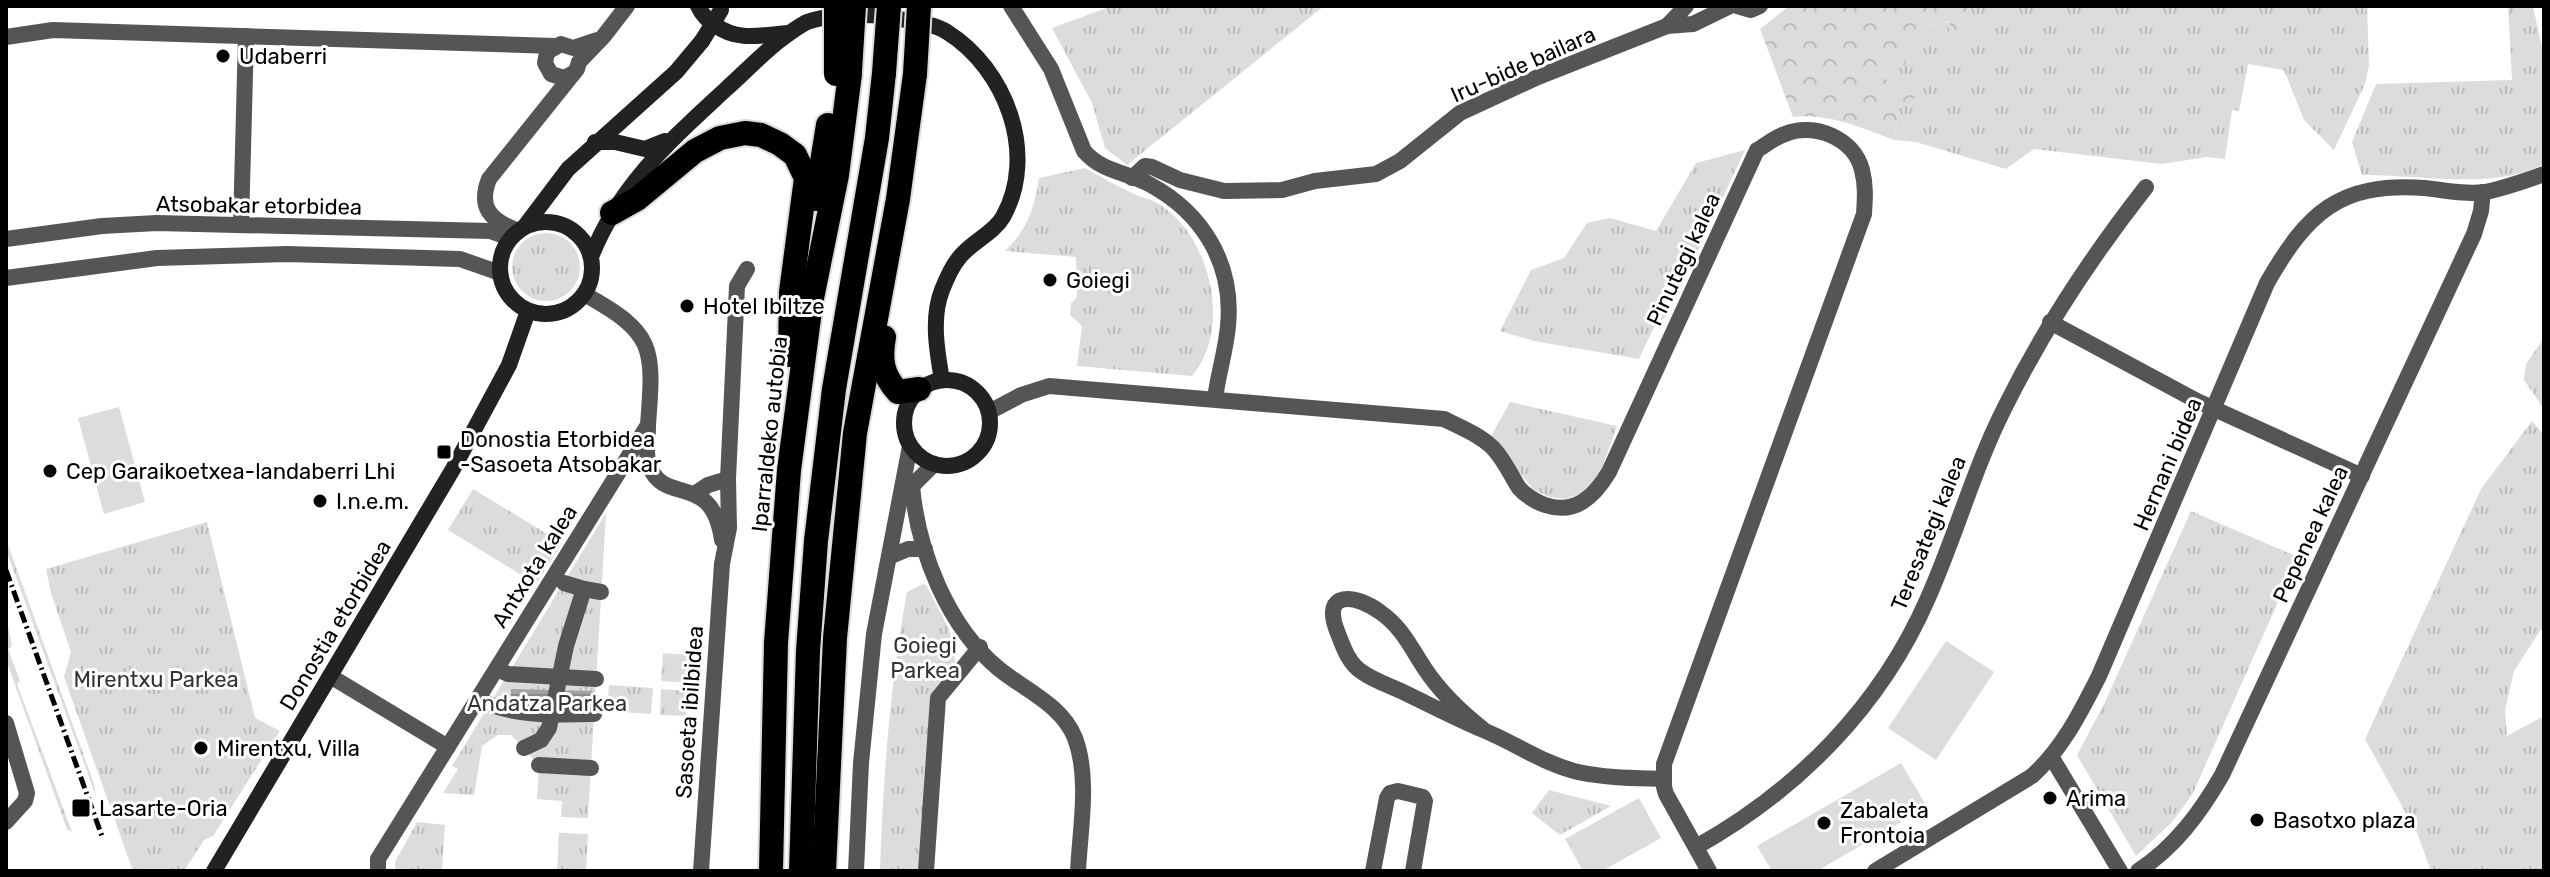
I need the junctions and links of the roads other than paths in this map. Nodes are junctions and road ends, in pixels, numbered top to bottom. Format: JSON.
{"nodes":[{"id":1,"x":627,"y":6,"type":"edge"},
{"id":2,"x":698,"y":6,"type":"edge"},
{"id":3,"x":836,"y":6,"type":"edge"},
{"id":4,"x":854,"y":6,"type":"edge"},
{"id":5,"x":889,"y":6,"type":"edge"},
{"id":6,"x":919,"y":6,"type":"edge"},
{"id":7,"x":1011,"y":6,"type":"edge"},
{"id":8,"x":1686,"y":6,"type":"edge"},
{"id":9,"x":1730,"y":6,"type":"edge"},
{"id":10,"x":1737,"y":6,"type":"edge"},
{"id":11,"x":1760,"y":6,"type":"edge"},
{"id":12,"x":722,"y":8,"type":"edge"},
{"id":13,"x":1667,"y":26,"type":"junction"},
{"id":14,"x":789,"y":33,"type":"junction"},
{"id":15,"x":246,"y":36,"type":"junction"},
{"id":16,"x":6,"y":37,"type":"edge"},
{"id":17,"x":554,"y":46,"type":"junction"},
{"id":18,"x":575,"y":61,"type":"junction"},
{"id":19,"x":843,"y":74,"type":"junction"},
{"id":20,"x":670,"y":139,"type":"junction"},
{"id":21,"x":595,"y":142,"type":"junction"},
{"id":22,"x":2544,"y":174,"type":"edge"},
{"id":23,"x":1132,"y":178,"type":"junction"},
{"id":24,"x":2146,"y":187,"type":"dead end"},
{"id":25,"x":2483,"y":192,"type":"junction"},
{"id":26,"x":898,"y":199,"type":"junction"},
{"id":27,"x":612,"y":213,"type":"junction"},
{"id":28,"x":241,"y":225,"type":"junction"},
{"id":29,"x":518,"y":232,"type":"junction"},
{"id":30,"x":6,"y":239,"type":"edge"},
{"id":31,"x":591,"y":257,"type":"junction"},
{"id":32,"x":747,"y":269,"type":"dead end"},
{"id":33,"x":500,"y":273,"type":"junction"},
{"id":34,"x":6,"y":278,"type":"edge"},
{"id":35,"x":584,"y":294,"type":"junction"},
{"id":36,"x":528,"y":311,"type":"junction"},
{"id":37,"x":2050,"y":322,"type":"junction"},
{"id":38,"x":790,"y":355,"type":"junction"},
{"id":39,"x":942,"y":380,"type":"junction"},
{"id":40,"x":919,"y":389,"type":"junction"},
{"id":41,"x":1215,"y":399,"type":"junction"},
{"id":42,"x":2214,"y":409,"type":"junction"},
{"id":43,"x":989,"y":412,"type":"junction"},
{"id":44,"x":648,"y":425,"type":"junction"},
{"id":45,"x":910,"y":446,"type":"junction"},
{"id":46,"x":933,"y":465,"type":"junction"},
{"id":47,"x":2362,"y":476,"type":"junction"},
{"id":48,"x":728,"y":479,"type":"junction"},
{"id":49,"x":912,"y":486,"type":"junction"},
{"id":50,"x":696,"y":493,"type":"junction"},
{"id":51,"x":783,"y":540,"type":"junction"},
{"id":52,"x":925,"y":549,"type":"junction"},
{"id":53,"x":723,"y":557,"type":"junction"},
{"id":54,"x":889,"y":557,"type":"junction"},
{"id":55,"x":564,"y":583,"type":"dead end"},
{"id":56,"x":980,"y":647,"type":"junction"},
{"id":57,"x":497,"y":669,"type":"junction"},
{"id":58,"x":1425,"y":669,"type":"junction"},
{"id":59,"x":330,"y":676,"type":"junction"},
{"id":60,"x":560,"y":676,"type":"junction"},
{"id":61,"x":596,"y":679,"type":"dead end"},
{"id":62,"x":1404,"y":693,"type":"junction"},
{"id":63,"x":478,"y":698,"type":"junction"},
{"id":64,"x":594,"y":714,"type":"dead end"},
{"id":65,"x":552,"y":715,"type":"junction"},
{"id":66,"x":6,"y":723,"type":"edge"},
{"id":67,"x":1484,"y":730,"type":"junction"},
{"id":68,"x":448,"y":747,"type":"junction"},
{"id":69,"x":524,"y":748,"type":"dead end"},
{"id":70,"x":2052,"y":758,"type":"junction"},
{"id":71,"x":539,"y":765,"type":"dead end"},
{"id":72,"x":591,"y":768,"type":"dead end"},
{"id":73,"x":1663,"y":779,"type":"junction"},
{"id":74,"x":6,"y":822,"type":"edge"},
{"id":75,"x":1696,"y":847,"type":"junction"},
{"id":76,"x":214,"y":871,"type":"edge"},
{"id":77,"x":378,"y":871,"type":"edge"},
{"id":78,"x":701,"y":871,"type":"edge"},
{"id":79,"x":771,"y":871,"type":"edge"},
{"id":80,"x":801,"y":871,"type":"edge"},
{"id":81,"x":824,"y":871,"type":"edge"},
{"id":82,"x":856,"y":871,"type":"edge"},
{"id":83,"x":926,"y":871,"type":"edge"},
{"id":84,"x":1078,"y":871,"type":"edge"},
{"id":85,"x":1373,"y":871,"type":"edge"},
{"id":86,"x":1413,"y":871,"type":"edge"},
{"id":87,"x":1709,"y":871,"type":"edge"},
{"id":88,"x":1875,"y":871,"type":"edge"},
{"id":89,"x":2120,"y":871,"type":"edge"},
{"id":90,"x":2138,"y":871,"type":"edge"}],
"edges":[{"from":1,"to":18,"type":"street"},
{"from":2,"to":14,"type":"main road"},
{"from":3,"to":19,"type":"highway","bridge":true},
{"from":4,"to":19,"type":"highway","name":"Iparraldeko autobia","bridge":true},
{"from":5,"to":80,"type":"highway","bridge":true},
{"from":6,"to":26,"type":"highway","bridge":true},
{"from":7,"to":23,"type":"street"},
{"from":8,"to":13,"type":"street","name":"Iru-bide bailara"},
{"from":9,"to":13,"type":"street","name":"Iru-bide bailara"},
{"from":10,"to":11,"type":"street"},
{"from":12,"to":21,"type":"main road","bridge":true},
{"from":13,"to":23,"type":"street","name":"Iru-bide bailara"},
{"from":14,"to":20,"type":"main road"},
{"from":14,"to":39,"type":"main road"},
{"from":15,"to":16,"type":"street"},
{"from":15,"to":17,"type":"street"},
{"from":15,"to":28,"type":"street"},
{"from":17,"to":18,"type":"street"},
{"from":17,"to":18,"type":"street"},
{"from":18,"to":29,"type":"street"},
{"from":19,"to":38,"type":"highway"},
{"from":19,"to":51,"type":"highway","name":"Iparraldeko autobia"},
{"from":20,"to":21,"type":"main road"},
{"from":20,"to":27,"type":"main road"},
{"from":21,"to":29,"type":"main road"},
{"from":22,"to":25,"type":"street","name":"Hernani bidea"},
{"from":23,"to":41,"type":"street"},
{"from":24,"to":37,"type":"street","name":"Teresategi kalea"},
{"from":25,"to":42,"type":"street","name":"Hernani bidea"},
{"from":25,"to":47,"type":"street","name":"Pepenea kalea"},
{"from":26,"to":40,"type":"highway"},
{"from":26,"to":81,"type":"highway"},
{"from":27,"to":31,"type":"main road"},
{"from":27,"to":38,"type":"highway"},
{"from":28,"to":29,"type":"street","name":"Atsobakar etorbidea"},
{"from":28,"to":30,"type":"street","name":"Atsobakar etorbidea"},
{"from":29,"to":31,"type":"main road"},
{"from":29,"to":33,"type":"main road"},
{"from":31,"to":35,"type":"main road"},
{"from":32,"to":48,"type":"street","name":"Sasoeta ibilbidea"},
{"from":33,"to":34,"type":"street"},
{"from":33,"to":36,"type":"main road"},
{"from":35,"to":36,"type":"main road"},
{"from":35,"to":44,"type":"street","name":"Antxota kalea"},
{"from":36,"to":59,"type":"main road","name":"Donostia etorbidea"},
{"from":37,"to":42,"type":"street"},
{"from":37,"to":75,"type":"street","name":"Teresategi kalea"},
{"from":38,"to":51,"type":"highway"},
{"from":39,"to":40,"type":"main road"},
{"from":39,"to":43,"type":"main road"},
{"from":40,"to":45,"type":"main road"},
{"from":41,"to":43,"type":"street","name":"Pinutegi kalea"},
{"from":41,"to":73,"type":"street","name":"Pinutegi kalea"},
{"from":42,"to":47,"type":"street"},
{"from":42,"to":70,"type":"street","name":"Hernani bidea"},
{"from":43,"to":46,"type":"main road"},
{"from":44,"to":50,"type":"street"},
{"from":44,"to":57,"type":"street","name":"Antxota kalea"},
{"from":45,"to":46,"type":"main road"},
{"from":45,"to":54,"type":"street"},
{"from":46,"to":49,"type":"street"},
{"from":47,"to":90,"type":"street","name":"Pepenea kalea"},
{"from":48,"to":50,"type":"street"},
{"from":48,"to":53,"type":"street","name":"Sasoeta ibilbidea"},
{"from":49,"to":52,"type":"street"},
{"from":49,"to":54,"type":"street"},
{"from":50,"to":53,"type":"street","name":"Sasoeta ibilbidea"},
{"from":51,"to":79,"type":"highway","name":"Iparraldeko autobia"},
{"from":52,"to":54,"type":"street"},
{"from":52,"to":56,"type":"street"},
{"from":53,"to":78,"type":"street","name":"Sasoeta ibilbidea"},
{"from":54,"to":82,"type":"street"},
{"from":55,"to":60,"type":"street"},
{"from":56,"to":83,"type":"street"},
{"from":56,"to":84,"type":"street"},
{"from":57,"to":60,"type":"street"},
{"from":57,"to":63,"type":"street","name":"Antxota kalea"},
{"from":58,"to":62,"type":"street"},
{"from":58,"to":62,"type":"street"},
{"from":58,"to":67,"type":"street"},
{"from":59,"to":68,"type":"street"},
{"from":59,"to":76,"type":"main road","name":"Donostia etorbidea"},
{"from":60,"to":61,"type":"street"},
{"from":60,"to":65,"type":"street"},
{"from":62,"to":67,"type":"street"},
{"from":63,"to":65,"type":"street"},
{"from":63,"to":68,"type":"street","name":"Antxota kalea"},
{"from":64,"to":65,"type":"street"},
{"from":65,"to":69,"type":"street"},
{"from":66,"to":74,"type":"street"},
{"from":67,"to":73,"type":"street"},
{"from":68,"to":77,"type":"street","name":"Antxota kalea"},
{"from":70,"to":88,"type":"street","name":"Hernani bidea"},
{"from":70,"to":89,"type":"street"},
{"from":71,"to":72,"type":"street"},
{"from":73,"to":75,"type":"street"},
{"from":75,"to":87,"type":"street"},
{"from":85,"to":86,"type":"street"}]}
